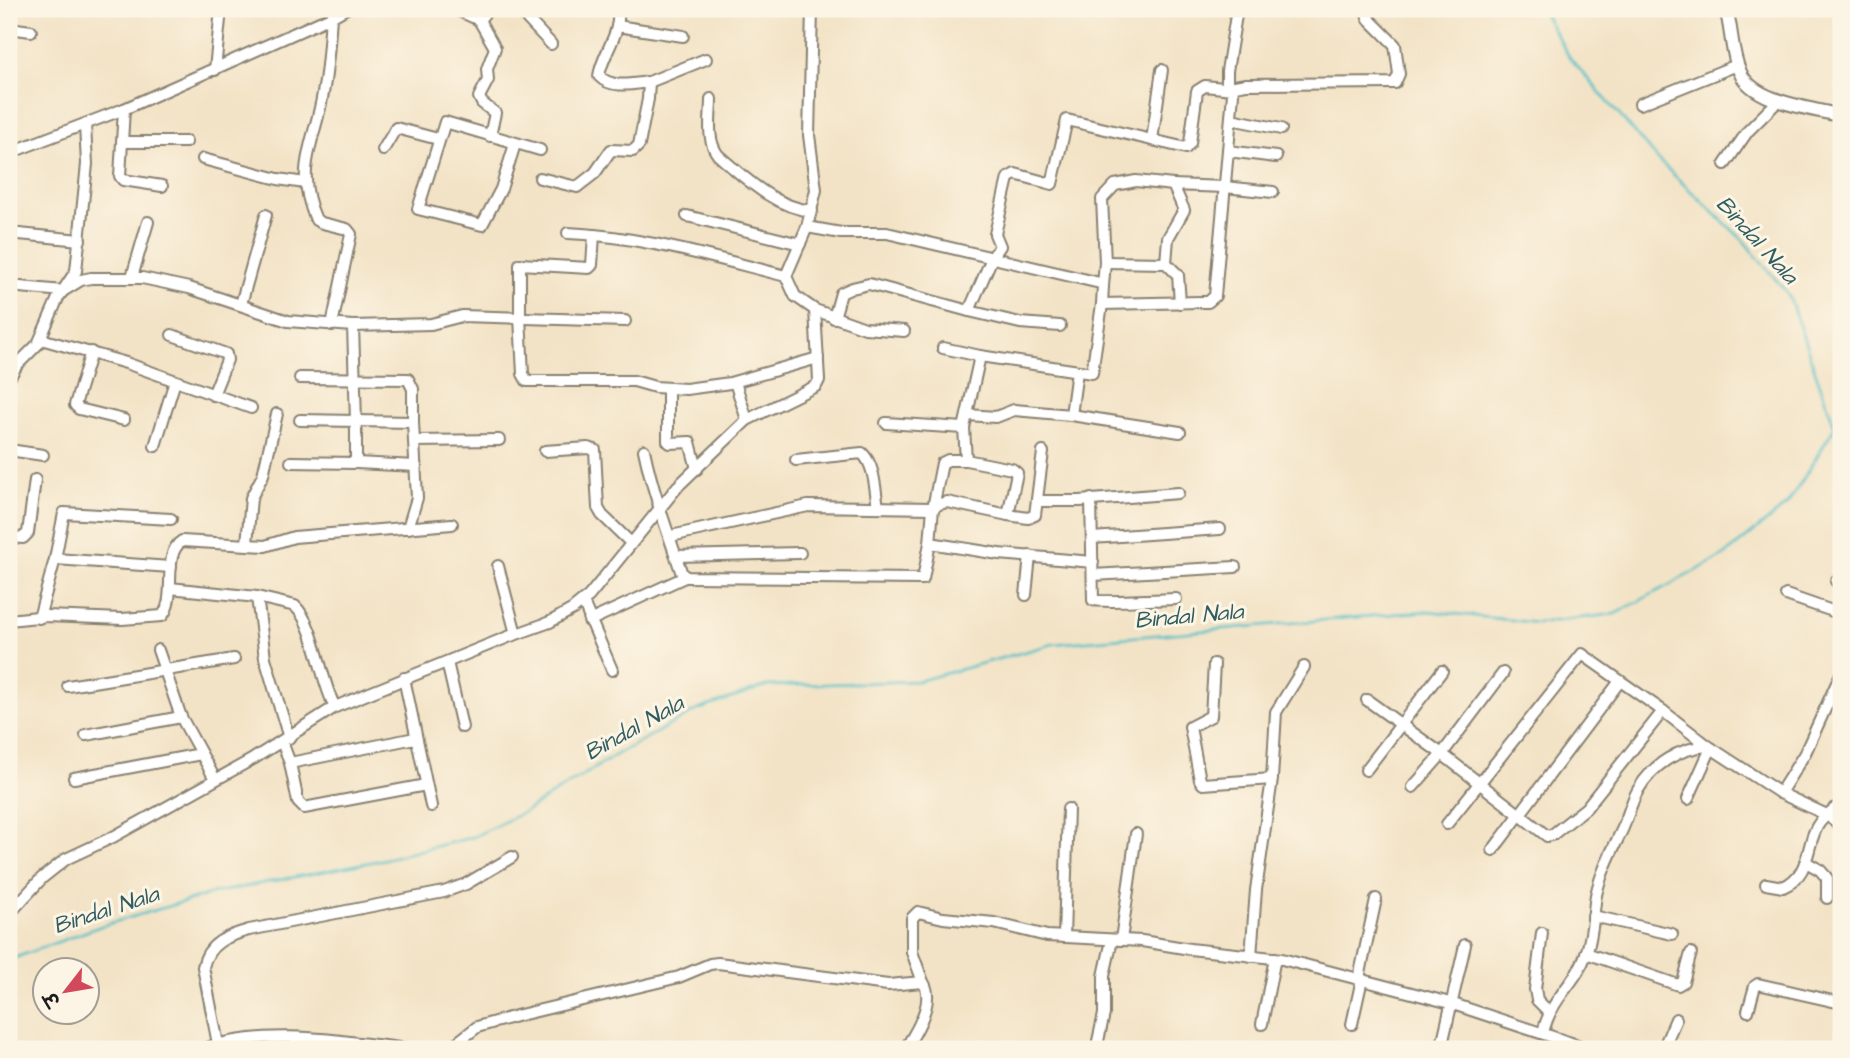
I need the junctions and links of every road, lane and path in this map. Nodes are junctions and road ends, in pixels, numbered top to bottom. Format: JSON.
{"nodes":[{"id":1,"x":221,"y":9,"type":"edge"},
{"id":2,"x":345,"y":9,"type":"edge"},
{"id":3,"x":455,"y":9,"type":"edge"},
{"id":4,"x":488,"y":9,"type":"edge"},
{"id":5,"x":518,"y":9,"type":"edge"},
{"id":6,"x":612,"y":9,"type":"edge"},
{"id":7,"x":812,"y":9,"type":"edge"},
{"id":8,"x":1237,"y":9,"type":"edge"},
{"id":9,"x":1365,"y":9,"type":"edge"},
{"id":10,"x":1726,"y":9,"type":"edge"},
{"id":11,"x":331,"y":17,"type":"junction"},
{"id":12,"x":479,"y":20,"type":"junction"},
{"id":13,"x":617,"y":26,"type":"junction"},
{"id":14,"x":9,"y":28,"type":"edge"},
{"id":15,"x":31,"y":31,"type":"dead end"},
{"id":16,"x":683,"y":36,"type":"dead end"},
{"id":17,"x":551,"y":44,"type":"dead end"},
{"id":18,"x":706,"y":59,"type":"dead end"},
{"id":19,"x":1737,"y":65,"type":"junction"},
{"id":20,"x":215,"y":69,"type":"junction"},
{"id":21,"x":1162,"y":70,"type":"dead end"},
{"id":22,"x":649,"y":82,"type":"junction"},
{"id":23,"x":1228,"y":87,"type":"junction"},
{"id":24,"x":712,"y":99,"type":"dead end"},
{"id":25,"x":1779,"y":100,"type":"junction"},
{"id":26,"x":1640,"y":104,"type":"dead end"},
{"id":27,"x":124,"y":109,"type":"junction"},
{"id":28,"x":1841,"y":116,"type":"edge"},
{"id":29,"x":1231,"y":119,"type":"junction"},
{"id":30,"x":85,"y":125,"type":"junction"},
{"id":31,"x":1282,"y":129,"type":"dead end"},
{"id":32,"x":489,"y":136,"type":"junction"},
{"id":33,"x":438,"y":139,"type":"junction"},
{"id":34,"x":1152,"y":140,"type":"junction"},
{"id":35,"x":122,"y":142,"type":"junction"},
{"id":36,"x":186,"y":142,"type":"dead end"},
{"id":37,"x":515,"y":144,"type":"junction"},
{"id":38,"x":383,"y":150,"type":"dead end"},
{"id":39,"x":540,"y":150,"type":"dead end"},
{"id":40,"x":1228,"y":150,"type":"junction"},
{"id":41,"x":9,"y":153,"type":"edge"},
{"id":42,"x":1276,"y":157,"type":"dead end"},
{"id":43,"x":204,"y":159,"type":"dead end"},
{"id":44,"x":1725,"y":164,"type":"dead end"},
{"id":45,"x":540,"y":178,"type":"dead end"},
{"id":46,"x":305,"y":183,"type":"junction"},
{"id":47,"x":162,"y":186,"type":"dead end"},
{"id":48,"x":1173,"y":186,"type":"junction"},
{"id":49,"x":1225,"y":187,"type":"junction"},
{"id":50,"x":1273,"y":192,"type":"dead end"},
{"id":51,"x":812,"y":211,"type":"junction"},
{"id":52,"x":266,"y":215,"type":"dead end"},
{"id":53,"x":687,"y":216,"type":"dead end"},
{"id":54,"x":148,"y":222,"type":"dead end"},
{"id":55,"x":807,"y":227,"type":"junction"},
{"id":56,"x":9,"y":233,"type":"edge"},
{"id":57,"x":568,"y":233,"type":"dead end"},
{"id":58,"x":594,"y":234,"type":"junction"},
{"id":59,"x":80,"y":240,"type":"junction"},
{"id":60,"x":800,"y":244,"type":"junction"},
{"id":61,"x":992,"y":258,"type":"junction"},
{"id":62,"x":1105,"y":262,"type":"junction"},
{"id":63,"x":1166,"y":263,"type":"junction"},
{"id":64,"x":786,"y":276,"type":"junction"},
{"id":65,"x":132,"y":277,"type":"junction"},
{"id":66,"x":9,"y":286,"type":"edge"},
{"id":67,"x":1103,"y":286,"type":"junction"},
{"id":68,"x":63,"y":291,"type":"junction"},
{"id":69,"x":1180,"y":303,"type":"junction"},
{"id":70,"x":241,"y":304,"type":"junction"},
{"id":71,"x":1102,"y":304,"type":"junction"},
{"id":72,"x":815,"y":310,"type":"junction"},
{"id":73,"x":969,"y":311,"type":"junction"},
{"id":74,"x":520,"y":317,"type":"junction"},
{"id":75,"x":834,"y":318,"type":"junction"},
{"id":76,"x":625,"y":321,"type":"dead end"},
{"id":77,"x":332,"y":325,"type":"junction"},
{"id":78,"x":353,"y":326,"type":"junction"},
{"id":79,"x":1060,"y":326,"type":"dead end"},
{"id":80,"x":904,"y":331,"type":"dead end"},
{"id":81,"x":172,"y":335,"type":"dead end"},
{"id":82,"x":41,"y":339,"type":"junction"},
{"id":83,"x":943,"y":348,"type":"dead end"},
{"id":84,"x":92,"y":352,"type":"junction"},
{"id":85,"x":980,"y":356,"type":"junction"},
{"id":86,"x":818,"y":358,"type":"junction"},
{"id":87,"x":1077,"y":371,"type":"junction"},
{"id":88,"x":9,"y":378,"type":"edge"},
{"id":89,"x":300,"y":378,"type":"dead end"},
{"id":90,"x":356,"y":379,"type":"junction"},
{"id":91,"x":175,"y":381,"type":"junction"},
{"id":92,"x":735,"y":382,"type":"junction"},
{"id":93,"x":668,"y":388,"type":"junction"},
{"id":94,"x":212,"y":395,"type":"junction"},
{"id":95,"x":251,"y":408,"type":"dead end"},
{"id":96,"x":277,"y":414,"type":"dead end"},
{"id":97,"x":968,"y":415,"type":"junction"},
{"id":98,"x":1071,"y":415,"type":"junction"},
{"id":99,"x":124,"y":420,"type":"dead end"},
{"id":100,"x":300,"y":420,"type":"dead end"},
{"id":101,"x":747,"y":420,"type":"junction"},
{"id":102,"x":356,"y":421,"type":"junction"},
{"id":103,"x":413,"y":422,"type":"junction"},
{"id":104,"x":886,"y":423,"type":"dead end"},
{"id":105,"x":964,"y":428,"type":"junction"},
{"id":106,"x":1180,"y":432,"type":"dead end"},
{"id":107,"x":499,"y":440,"type":"dead end"},
{"id":108,"x":414,"y":441,"type":"junction"},
{"id":109,"x":155,"y":446,"type":"dead end"},
{"id":110,"x":9,"y":450,"type":"edge"},
{"id":111,"x":644,"y":450,"type":"dead end"},
{"id":112,"x":545,"y":451,"type":"dead end"},
{"id":113,"x":1044,"y":452,"type":"dead end"},
{"id":114,"x":43,"y":455,"type":"dead end"},
{"id":115,"x":796,"y":460,"type":"dead end"},
{"id":116,"x":967,"y":460,"type":"junction"},
{"id":117,"x":290,"y":462,"type":"dead end"},
{"id":118,"x":356,"y":463,"type":"junction"},
{"id":119,"x":416,"y":466,"type":"junction"},
{"id":120,"x":697,"y":469,"type":"junction"},
{"id":121,"x":35,"y":480,"type":"dead end"},
{"id":122,"x":1178,"y":494,"type":"dead end"},
{"id":123,"x":1091,"y":499,"type":"junction"},
{"id":124,"x":1038,"y":501,"type":"junction"},
{"id":125,"x":878,"y":507,"type":"junction"},
{"id":126,"x":933,"y":508,"type":"junction"},
{"id":127,"x":659,"y":511,"type":"junction"},
{"id":128,"x":1008,"y":514,"type":"junction"},
{"id":129,"x":172,"y":519,"type":"dead end"},
{"id":130,"x":452,"y":524,"type":"dead end"},
{"id":131,"x":408,"y":528,"type":"junction"},
{"id":132,"x":1220,"y":529,"type":"dead end"},
{"id":133,"x":671,"y":536,"type":"junction"},
{"id":134,"x":9,"y":537,"type":"edge"},
{"id":135,"x":1092,"y":538,"type":"junction"},
{"id":136,"x":631,"y":542,"type":"junction"},
{"id":137,"x":930,"y":543,"type":"junction"},
{"id":138,"x":247,"y":544,"type":"junction"},
{"id":139,"x":800,"y":553,"type":"dead end"},
{"id":140,"x":676,"y":556,"type":"junction"},
{"id":141,"x":1030,"y":556,"type":"junction"},
{"id":142,"x":55,"y":559,"type":"junction"},
{"id":143,"x":1093,"y":562,"type":"junction"},
{"id":144,"x":498,"y":566,"type":"dead end"},
{"id":145,"x":1235,"y":567,"type":"dead end"},
{"id":146,"x":171,"y":568,"type":"junction"},
{"id":147,"x":1093,"y":575,"type":"junction"},
{"id":148,"x":685,"y":577,"type":"junction"},
{"id":149,"x":170,"y":588,"type":"junction"},
{"id":150,"x":1026,"y":595,"type":"dead end"},
{"id":151,"x":1786,"y":595,"type":"dead end"},
{"id":152,"x":257,"y":597,"type":"junction"},
{"id":153,"x":1176,"y":599,"type":"dead end"},
{"id":154,"x":583,"y":602,"type":"junction"},
{"id":155,"x":1841,"y":614,"type":"edge"},
{"id":156,"x":39,"y":618,"type":"junction"},
{"id":157,"x":9,"y":620,"type":"edge"},
{"id":158,"x":589,"y":621,"type":"junction"},
{"id":159,"x":516,"y":634,"type":"junction"},
{"id":160,"x":158,"y":650,"type":"dead end"},
{"id":161,"x":233,"y":659,"type":"dead end"},
{"id":162,"x":447,"y":662,"type":"junction"},
{"id":163,"x":1214,"y":664,"type":"dead end"},
{"id":164,"x":1304,"y":667,"type":"dead end"},
{"id":165,"x":612,"y":670,"type":"dead end"},
{"id":166,"x":1442,"y":671,"type":"dead end"},
{"id":167,"x":165,"y":672,"type":"junction"},
{"id":168,"x":1503,"y":673,"type":"dead end"},
{"id":169,"x":1841,"y":674,"type":"edge"},
{"id":170,"x":404,"y":678,"type":"junction"},
{"id":171,"x":1620,"y":681,"type":"junction"},
{"id":172,"x":68,"y":686,"type":"dead end"},
{"id":173,"x":1367,"y":700,"type":"dead end"},
{"id":174,"x":335,"y":708,"type":"junction"},
{"id":175,"x":1663,"y":710,"type":"junction"},
{"id":176,"x":181,"y":717,"type":"junction"},
{"id":177,"x":1400,"y":725,"type":"junction"},
{"id":178,"x":462,"y":727,"type":"dead end"},
{"id":179,"x":86,"y":735,"type":"dead end"},
{"id":180,"x":415,"y":738,"type":"junction"},
{"id":181,"x":285,"y":740,"type":"junction"},
{"id":182,"x":1710,"y":747,"type":"junction"},
{"id":183,"x":201,"y":754,"type":"junction"},
{"id":184,"x":1442,"y":754,"type":"junction"},
{"id":185,"x":290,"y":763,"type":"junction"},
{"id":186,"x":1366,"y":770,"type":"dead end"},
{"id":187,"x":74,"y":778,"type":"dead end"},
{"id":188,"x":215,"y":779,"type":"junction"},
{"id":189,"x":1272,"y":779,"type":"junction"},
{"id":190,"x":426,"y":785,"type":"junction"},
{"id":191,"x":1480,"y":785,"type":"junction"},
{"id":192,"x":1413,"y":788,"type":"dead end"},
{"id":193,"x":1780,"y":793,"type":"junction"},
{"id":194,"x":1688,"y":799,"type":"dead end"},
{"id":195,"x":1841,"y":804,"type":"edge"},
{"id":196,"x":431,"y":806,"type":"dead end"},
{"id":197,"x":1068,"y":809,"type":"dead end"},
{"id":198,"x":1828,"y":815,"type":"junction"},
{"id":199,"x":1518,"y":816,"type":"junction"},
{"id":200,"x":1447,"y":824,"type":"dead end"},
{"id":201,"x":1841,"y":825,"type":"edge"},
{"id":202,"x":1136,"y":834,"type":"dead end"},
{"id":203,"x":1493,"y":850,"type":"dead end"},
{"id":204,"x":512,"y":857,"type":"dead end"},
{"id":205,"x":1806,"y":862,"type":"junction"},
{"id":206,"x":1766,"y":884,"type":"dead end"},
{"id":207,"x":1827,"y":898,"type":"dead end"},
{"id":208,"x":1376,"y":899,"type":"dead end"},
{"id":209,"x":9,"y":914,"type":"edge"},
{"id":210,"x":1593,"y":916,"type":"junction"},
{"id":211,"x":1542,"y":933,"type":"dead end"},
{"id":212,"x":1672,"y":933,"type":"dead end"},
{"id":213,"x":1064,"y":937,"type":"junction"},
{"id":214,"x":1116,"y":940,"type":"junction"},
{"id":215,"x":1465,"y":945,"type":"dead end"},
{"id":216,"x":1586,"y":953,"type":"junction"},
{"id":217,"x":1691,"y":953,"type":"dead end"},
{"id":218,"x":1251,"y":956,"type":"junction"},
{"id":219,"x":1275,"y":958,"type":"junction"},
{"id":220,"x":1360,"y":979,"type":"junction"},
{"id":221,"x":923,"y":982,"type":"junction"},
{"id":222,"x":1450,"y":1003,"type":"junction"},
{"id":223,"x":1841,"y":1003,"type":"edge"},
{"id":224,"x":1748,"y":1011,"type":"dead end"},
{"id":225,"x":1549,"y":1012,"type":"junction"},
{"id":226,"x":1676,"y":1019,"type":"dead end"},
{"id":227,"x":1262,"y":1024,"type":"dead end"},
{"id":228,"x":1352,"y":1024,"type":"dead end"},
{"id":229,"x":1543,"y":1033,"type":"junction"},
{"id":230,"x":1098,"y":1041,"type":"dead end"},
{"id":231,"x":219,"y":1044,"type":"junction"},
{"id":232,"x":204,"y":1049,"type":"edge"},
{"id":233,"x":407,"y":1049,"type":"edge"},
{"id":234,"x":449,"y":1049,"type":"edge"},
{"id":235,"x":905,"y":1049,"type":"edge"},
{"id":236,"x":1441,"y":1049,"type":"edge"},
{"id":237,"x":1588,"y":1049,"type":"edge"},
{"id":238,"x":1663,"y":1049,"type":"edge"}],
"edges":[{"from":1,"to":20,"type":"street"},
{"from":2,"to":11,"type":"street"},
{"from":3,"to":12,"type":"street"},
{"from":4,"to":12,"type":"street"},
{"from":5,"to":17,"type":"street"},
{"from":6,"to":13,"type":"street"},
{"from":7,"to":51,"type":"street"},
{"from":8,"to":23,"type":"street"},
{"from":9,"to":23,"type":"street"},
{"from":10,"to":19,"type":"street"},
{"from":11,"to":20,"type":"street"},
{"from":11,"to":46,"type":"street"},
{"from":12,"to":32,"type":"street"},
{"from":13,"to":16,"type":"street"},
{"from":13,"to":22,"type":"street"},
{"from":14,"to":15,"type":"street"},
{"from":18,"to":22,"type":"street"},
{"from":19,"to":25,"type":"street"},
{"from":19,"to":26,"type":"street"},
{"from":20,"to":27,"type":"street"},
{"from":21,"to":34,"type":"street"},
{"from":22,"to":45,"type":"street"},
{"from":23,"to":29,"type":"street"},
{"from":23,"to":34,"type":"street"},
{"from":24,"to":51,"type":"street"},
{"from":25,"to":28,"type":"street"},
{"from":25,"to":44,"type":"street"},
{"from":27,"to":30,"type":"street"},
{"from":27,"to":35,"type":"street"},
{"from":29,"to":31,"type":"street"},
{"from":29,"to":40,"type":"street"},
{"from":30,"to":41,"type":"street"},
{"from":30,"to":59,"type":"street"},
{"from":32,"to":33,"type":"street"},
{"from":32,"to":37,"type":"street"},
{"from":33,"to":37,"type":"street"},
{"from":33,"to":38,"type":"street"},
{"from":34,"to":61,"type":"street"},
{"from":35,"to":36,"type":"street"},
{"from":35,"to":47,"type":"street"},
{"from":37,"to":39,"type":"street"},
{"from":40,"to":42,"type":"street"},
{"from":40,"to":49,"type":"street"},
{"from":43,"to":46,"type":"street"},
{"from":46,"to":77,"type":"street"},
{"from":48,"to":49,"type":"street"},
{"from":48,"to":62,"type":"street"},
{"from":48,"to":63,"type":"street"},
{"from":49,"to":50,"type":"street"},
{"from":49,"to":69,"type":"street"},
{"from":51,"to":55,"type":"street"},
{"from":52,"to":70,"type":"street"},
{"from":53,"to":60,"type":"street"},
{"from":54,"to":65,"type":"street"},
{"from":55,"to":60,"type":"street"},
{"from":55,"to":61,"type":"street"},
{"from":56,"to":59,"type":"street"},
{"from":57,"to":58,"type":"street"},
{"from":58,"to":64,"type":"street"},
{"from":58,"to":74,"type":"street"},
{"from":59,"to":68,"type":"street"},
{"from":60,"to":64,"type":"street"},
{"from":61,"to":67,"type":"street"},
{"from":61,"to":73,"type":"street"},
{"from":62,"to":63,"type":"street"},
{"from":62,"to":67,"type":"street"},
{"from":63,"to":69,"type":"street"},
{"from":64,"to":72,"type":"street"},
{"from":65,"to":68,"type":"street"},
{"from":65,"to":70,"type":"street"},
{"from":66,"to":68,"type":"street"},
{"from":67,"to":71,"type":"street"},
{"from":68,"to":82,"type":"street"},
{"from":69,"to":71,"type":"street"},
{"from":70,"to":77,"type":"street"},
{"from":71,"to":87,"type":"street"},
{"from":72,"to":75,"type":"street"},
{"from":72,"to":86,"type":"street"},
{"from":73,"to":75,"type":"street"},
{"from":73,"to":79,"type":"street"},
{"from":74,"to":76,"type":"street"},
{"from":74,"to":78,"type":"street"},
{"from":74,"to":93,"type":"street"},
{"from":75,"to":80,"type":"street"},
{"from":77,"to":78,"type":"street"},
{"from":78,"to":90,"type":"street"},
{"from":81,"to":94,"type":"street"},
{"from":82,"to":84,"type":"street"},
{"from":82,"to":88,"type":"street"},
{"from":83,"to":85,"type":"street"},
{"from":84,"to":91,"type":"street"},
{"from":84,"to":99,"type":"street"},
{"from":85,"to":87,"type":"street"},
{"from":85,"to":97,"type":"street"},
{"from":86,"to":92,"type":"street"},
{"from":86,"to":101,"type":"street"},
{"from":87,"to":98,"type":"street"},
{"from":89,"to":90,"type":"street"},
{"from":90,"to":102,"type":"street"},
{"from":90,"to":103,"type":"street"},
{"from":91,"to":94,"type":"street"},
{"from":91,"to":109,"type":"street"},
{"from":92,"to":93,"type":"street"},
{"from":92,"to":101,"type":"street"},
{"from":93,"to":120,"type":"street"},
{"from":94,"to":95,"type":"street"},
{"from":96,"to":138,"type":"street"},
{"from":97,"to":98,"type":"street"},
{"from":97,"to":105,"type":"street"},
{"from":98,"to":106,"type":"street"},
{"from":100,"to":102,"type":"street"},
{"from":101,"to":120,"type":"street"},
{"from":102,"to":103,"type":"street"},
{"from":102,"to":118,"type":"street"},
{"from":103,"to":108,"type":"street"},
{"from":104,"to":105,"type":"street"},
{"from":105,"to":116,"type":"street"},
{"from":107,"to":108,"type":"street"},
{"from":108,"to":119,"type":"street"},
{"from":110,"to":114,"type":"street"},
{"from":111,"to":127,"type":"street"},
{"from":112,"to":136,"type":"street"},
{"from":113,"to":124,"type":"street"},
{"from":115,"to":125,"type":"street"},
{"from":116,"to":126,"type":"street"},
{"from":116,"to":128,"type":"street"},
{"from":117,"to":118,"type":"street"},
{"from":118,"to":119,"type":"street"},
{"from":119,"to":131,"type":"street"},
{"from":120,"to":127,"type":"street"},
{"from":121,"to":134,"type":"street"},
{"from":122,"to":123,"type":"street"},
{"from":123,"to":124,"type":"street"},
{"from":123,"to":135,"type":"street"},
{"from":124,"to":128,"type":"street"},
{"from":125,"to":126,"type":"street"},
{"from":125,"to":133,"type":"street"},
{"from":126,"to":128,"type":"street"},
{"from":126,"to":137,"type":"street"},
{"from":127,"to":133,"type":"street"},
{"from":127,"to":136,"type":"street"},
{"from":129,"to":142,"type":"street"},
{"from":130,"to":131,"type":"street"},
{"from":131,"to":138,"type":"street"},
{"from":132,"to":135,"type":"street"},
{"from":133,"to":140,"type":"street"},
{"from":135,"to":143,"type":"street"},
{"from":136,"to":154,"type":"street"},
{"from":137,"to":141,"type":"street"},
{"from":137,"to":148,"type":"street"},
{"from":138,"to":146,"type":"street"},
{"from":139,"to":140,"type":"street"},
{"from":140,"to":148,"type":"street"},
{"from":141,"to":143,"type":"street"},
{"from":141,"to":150,"type":"street"},
{"from":142,"to":146,"type":"street"},
{"from":142,"to":156,"type":"street"},
{"from":143,"to":147,"type":"street"},
{"from":144,"to":159,"type":"street"},
{"from":145,"to":147,"type":"street"},
{"from":146,"to":149,"type":"street"},
{"from":147,"to":153,"type":"street"},
{"from":148,"to":158,"type":"street"},
{"from":149,"to":152,"type":"street"},
{"from":149,"to":156,"type":"street"},
{"from":151,"to":155,"type":"street"},
{"from":152,"to":174,"type":"street"},
{"from":152,"to":181,"type":"street"},
{"from":154,"to":158,"type":"street"},
{"from":154,"to":159,"type":"street"},
{"from":156,"to":157,"type":"street"},
{"from":158,"to":165,"type":"street"},
{"from":159,"to":162,"type":"street"},
{"from":160,"to":167,"type":"street"},
{"from":161,"to":167,"type":"street"},
{"from":162,"to":170,"type":"street"},
{"from":162,"to":178,"type":"street"},
{"from":163,"to":189,"type":"street"},
{"from":164,"to":189,"type":"street"},
{"from":166,"to":177,"type":"street"},
{"from":167,"to":172,"type":"street"},
{"from":167,"to":176,"type":"street"},
{"from":168,"to":184,"type":"street"},
{"from":169,"to":193,"type":"street"},
{"from":170,"to":174,"type":"street"},
{"from":170,"to":180,"type":"street"},
{"from":171,"to":175,"type":"street"},
{"from":171,"to":191,"type":"street"},
{"from":171,"to":199,"type":"street"},
{"from":173,"to":177,"type":"street"},
{"from":174,"to":181,"type":"street"},
{"from":175,"to":182,"type":"street"},
{"from":175,"to":199,"type":"street"},
{"from":176,"to":179,"type":"street"},
{"from":176,"to":183,"type":"street"},
{"from":177,"to":184,"type":"street"},
{"from":177,"to":186,"type":"street"},
{"from":180,"to":185,"type":"street"},
{"from":180,"to":190,"type":"street"},
{"from":181,"to":185,"type":"street"},
{"from":181,"to":188,"type":"street"},
{"from":182,"to":193,"type":"street"},
{"from":182,"to":194,"type":"street"},
{"from":182,"to":210,"type":"street"},
{"from":183,"to":187,"type":"street"},
{"from":183,"to":188,"type":"street"},
{"from":184,"to":191,"type":"street"},
{"from":184,"to":192,"type":"street"},
{"from":185,"to":190,"type":"street"},
{"from":188,"to":209,"type":"street"},
{"from":189,"to":218,"type":"street"},
{"from":190,"to":196,"type":"street"},
{"from":191,"to":199,"type":"street"},
{"from":191,"to":200,"type":"street"},
{"from":193,"to":198,"type":"street"},
{"from":195,"to":198,"type":"street"},
{"from":197,"to":213,"type":"street"},
{"from":198,"to":201,"type":"street"},
{"from":198,"to":205,"type":"street"},
{"from":199,"to":203,"type":"street"},
{"from":202,"to":214,"type":"street"},
{"from":204,"to":231,"type":"street"},
{"from":205,"to":206,"type":"street"},
{"from":205,"to":207,"type":"street"},
{"from":208,"to":220,"type":"street"},
{"from":210,"to":212,"type":"street"},
{"from":210,"to":216,"type":"street"},
{"from":211,"to":225,"type":"street"},
{"from":213,"to":214,"type":"street"},
{"from":213,"to":221,"type":"street"},
{"from":214,"to":218,"type":"street"},
{"from":214,"to":230,"type":"street"},
{"from":215,"to":222,"type":"street"},
{"from":216,"to":217,"type":"street"},
{"from":216,"to":225,"type":"street"},
{"from":218,"to":219,"type":"street"},
{"from":219,"to":220,"type":"street"},
{"from":219,"to":227,"type":"street"},
{"from":220,"to":222,"type":"street"},
{"from":220,"to":228,"type":"street"},
{"from":221,"to":234,"type":"street"},
{"from":221,"to":235,"type":"street"},
{"from":222,"to":229,"type":"street"},
{"from":222,"to":236,"type":"street"},
{"from":223,"to":224,"type":"street"},
{"from":225,"to":229,"type":"street"},
{"from":226,"to":238,"type":"street"},
{"from":229,"to":237,"type":"street"},
{"from":231,"to":232,"type":"street"},
{"from":231,"to":233,"type":"street"}]}
